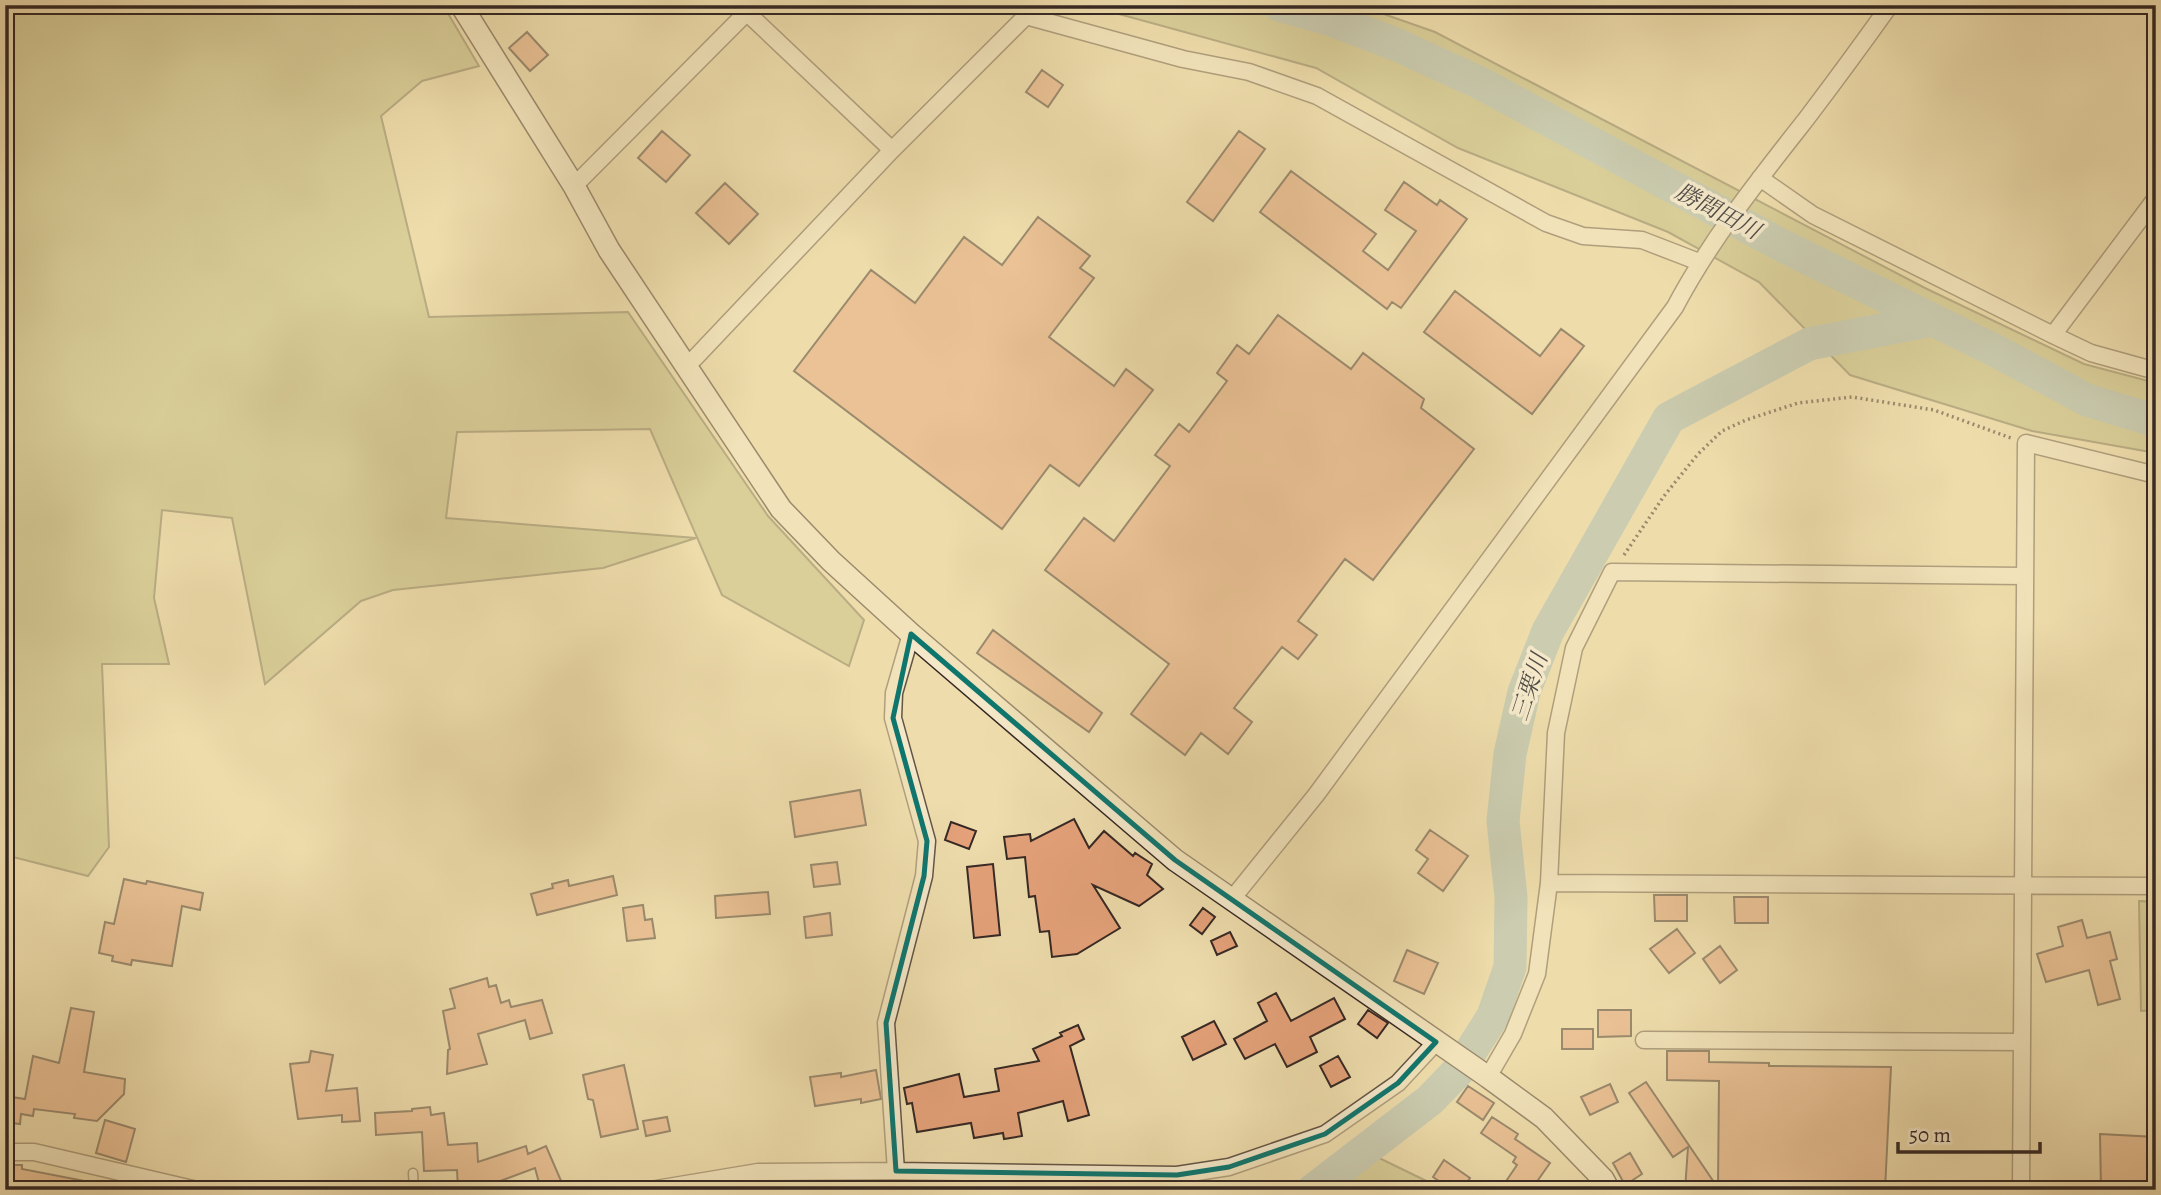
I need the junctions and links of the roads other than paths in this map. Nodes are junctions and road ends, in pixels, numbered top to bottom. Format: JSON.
{"nodes":[{"id":1,"x":461,"y":5,"type":"edge"},
{"id":2,"x":1890,"y":5,"type":"edge"},
{"id":3,"x":747,"y":8,"type":"edge"},
{"id":4,"x":891,"y":150,"type":"junction"},
{"id":5,"x":1757,"y":182,"type":"junction"},
{"id":6,"x":574,"y":186,"type":"junction"},
{"id":7,"x":2156,"y":198,"type":"edge"},
{"id":8,"x":1703,"y":257,"type":"junction"},
{"id":9,"x":2053,"y":335,"type":"junction"},
{"id":10,"x":684,"y":366,"type":"junction"},
{"id":11,"x":2156,"y":371,"type":"edge"},
{"id":12,"x":2156,"y":475,"type":"edge"},
{"id":13,"x":2024,"y":576,"type":"junction"},
{"id":14,"x":911,"y":634,"type":"junction"},
{"id":15,"x":1549,"y":883,"type":"junction"},
{"id":16,"x":2021,"y":885,"type":"junction"},
{"id":17,"x":2156,"y":886,"type":"edge"},
{"id":18,"x":1232,"y":899,"type":"junction"},
{"id":19,"x":1644,"y":1040,"type":"dead end"},
{"id":20,"x":1436,"y":1042,"type":"junction"},
{"id":21,"x":2021,"y":1042,"type":"junction"},
{"id":22,"x":1488,"y":1077,"type":"junction"},
{"id":23,"x":5,"y":1152,"type":"edge"},
{"id":24,"x":896,"y":1171,"type":"junction"},
{"id":25,"x":413,"y":1173,"type":"dead end"},
{"id":26,"x":197,"y":1190,"type":"edge"},
{"id":27,"x":414,"y":1190,"type":"edge"},
{"id":28,"x":650,"y":1190,"type":"edge"},
{"id":29,"x":1609,"y":1190,"type":"edge"},
{"id":30,"x":2021,"y":1190,"type":"edge"}],
"edges":[{"from":1,"to":6,"type":"street"},
{"from":2,"to":5,"type":"street"},
{"from":3,"to":4,"type":"street"},
{"from":3,"to":6,"type":"street"},
{"from":4,"to":8,"type":"street"},
{"from":4,"to":10,"type":"street"},
{"from":5,"to":8,"type":"street"},
{"from":5,"to":9,"type":"street"},
{"from":6,"to":10,"type":"street"},
{"from":7,"to":9,"type":"street"},
{"from":8,"to":18,"type":"street"},
{"from":9,"to":11,"type":"street"},
{"from":10,"to":14,"type":"street"},
{"from":12,"to":13,"type":"street"},
{"from":13,"to":15,"type":"street"},
{"from":13,"to":16,"type":"street"},
{"from":14,"to":18,"type":"street"},
{"from":14,"to":24,"type":"street"},
{"from":15,"to":16,"type":"street"},
{"from":15,"to":22,"type":"street"},
{"from":16,"to":17,"type":"street"},
{"from":16,"to":21,"type":"street"},
{"from":18,"to":20,"type":"street"},
{"from":19,"to":21,"type":"street"},
{"from":20,"to":22,"type":"street"},
{"from":20,"to":24,"type":"street"},
{"from":21,"to":30,"type":"street"},
{"from":22,"to":29,"type":"street"},
{"from":23,"to":26,"type":"street"},
{"from":24,"to":28,"type":"street"},
{"from":25,"to":27,"type":"lane"}]}
